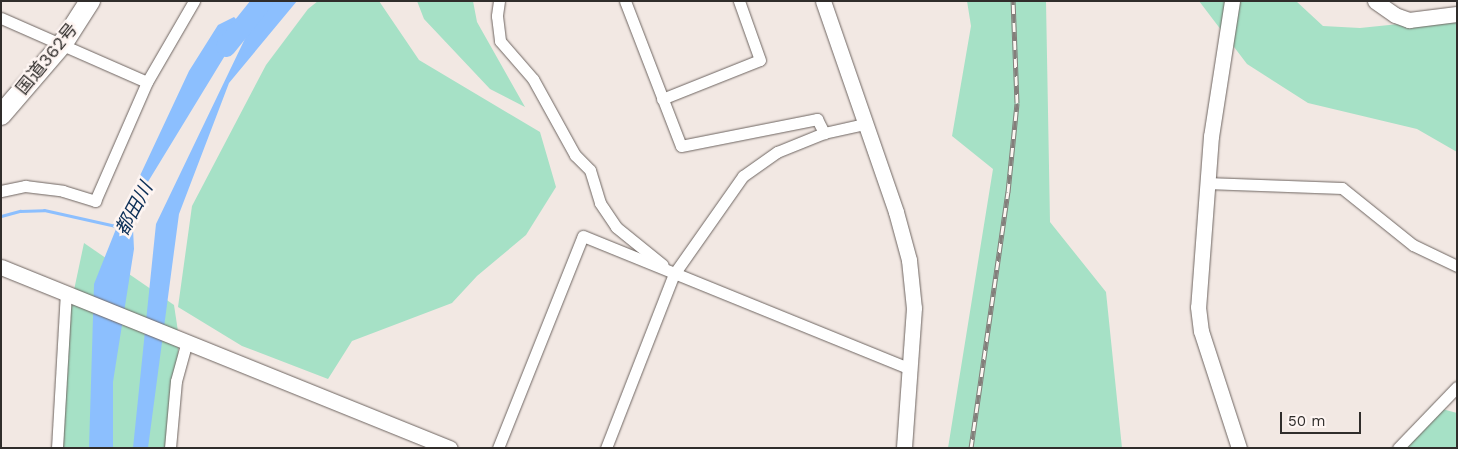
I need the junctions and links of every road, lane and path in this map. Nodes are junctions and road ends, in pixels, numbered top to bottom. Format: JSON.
{"nodes":[{"id":1,"x":90,"y":1,"type":"edge"},
{"id":2,"x":194,"y":1,"type":"edge"},
{"id":3,"x":499,"y":1,"type":"edge"},
{"id":4,"x":625,"y":1,"type":"edge"},
{"id":5,"x":739,"y":1,"type":"edge"},
{"id":6,"x":823,"y":1,"type":"edge"},
{"id":7,"x":1232,"y":1,"type":"edge"},
{"id":8,"x":1375,"y":1,"type":"edge"},
{"id":9,"x":1457,"y":14,"type":"edge"},
{"id":10,"x":1,"y":18,"type":"edge"},
{"id":11,"x":63,"y":44,"type":"junction"},
{"id":12,"x":147,"y":82,"type":"junction"},
{"id":13,"x":662,"y":99,"type":"junction"},
{"id":14,"x":1,"y":114,"type":"edge"},
{"id":15,"x":865,"y":124,"type":"junction"},
{"id":16,"x":824,"y":132,"type":"junction"},
{"id":17,"x":1206,"y":183,"type":"junction"},
{"id":18,"x":1,"y":191,"type":"edge"},
{"id":19,"x":1457,"y":266,"type":"edge"},
{"id":20,"x":1,"y":267,"type":"edge"},
{"id":21,"x":674,"y":274,"type":"junction"},
{"id":22,"x":70,"y":295,"type":"junction"},
{"id":23,"x":187,"y":341,"type":"junction"},
{"id":24,"x":910,"y":369,"type":"junction"},
{"id":25,"x":1457,"y":387,"type":"edge"},
{"id":26,"x":57,"y":448,"type":"edge"},
{"id":27,"x":170,"y":448,"type":"edge"},
{"id":28,"x":450,"y":448,"type":"edge"},
{"id":29,"x":498,"y":448,"type":"edge"},
{"id":30,"x":606,"y":448,"type":"edge"},
{"id":31,"x":904,"y":448,"type":"edge"},
{"id":32,"x":1239,"y":448,"type":"edge"},
{"id":33,"x":1398,"y":448,"type":"edge"}],
"edges":[{"from":1,"to":11,"type":"highway","name":"国道362号"},
{"from":2,"to":12,"type":"street"},
{"from":3,"to":21,"type":"street"},
{"from":4,"to":13,"type":"street"},
{"from":5,"to":13,"type":"street"},
{"from":6,"to":15,"type":"street"},
{"from":7,"to":17,"type":"street"},
{"from":8,"to":9,"type":"street"},
{"from":10,"to":11,"type":"street"},
{"from":11,"to":12,"type":"street"},
{"from":11,"to":14,"type":"highway","name":"国道362号"},
{"from":12,"to":18,"type":"street"},
{"from":13,"to":16,"type":"street"},
{"from":15,"to":16,"type":"street"},
{"from":15,"to":24,"type":"street"},
{"from":16,"to":21,"type":"street"},
{"from":17,"to":19,"type":"street"},
{"from":17,"to":32,"type":"street"},
{"from":20,"to":22,"type":"street"},
{"from":21,"to":24,"type":"street"},
{"from":21,"to":29,"type":"street"},
{"from":21,"to":30,"type":"street"},
{"from":22,"to":23,"type":"street"},
{"from":22,"to":26,"type":"street"},
{"from":23,"to":27,"type":"street"},
{"from":23,"to":28,"type":"street"},
{"from":24,"to":31,"type":"street"},
{"from":25,"to":33,"type":"street"}]}
